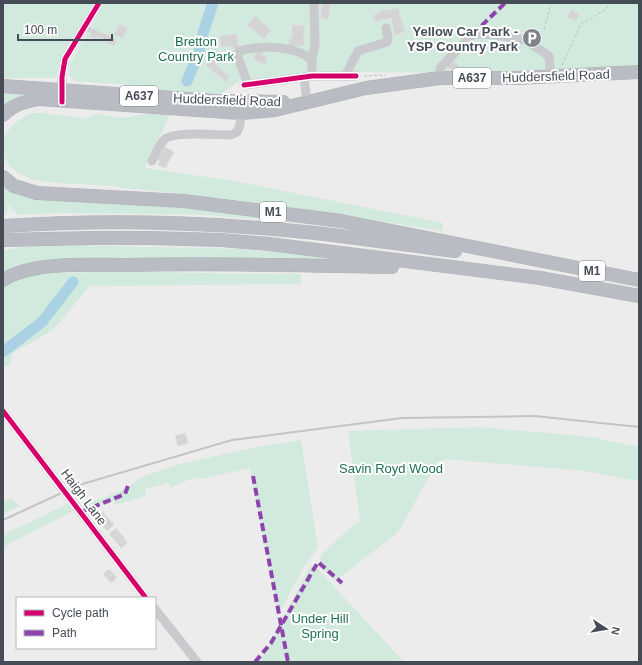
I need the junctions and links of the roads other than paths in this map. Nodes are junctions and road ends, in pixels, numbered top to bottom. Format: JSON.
{"nodes":[{"id":1,"x":99,"y":3,"type":"edge"},
{"id":2,"x":314,"y":3,"type":"edge"},
{"id":3,"x":386,"y":28,"type":"dead end"},
{"id":4,"x":312,"y":60,"type":"junction"},
{"id":5,"x":639,"y":72,"type":"edge"},
{"id":6,"x":308,"y":76,"type":"junction"},
{"id":7,"x":345,"y":76,"type":"junction"},
{"id":8,"x":356,"y":76,"type":"dead end"},
{"id":9,"x":553,"y":77,"type":"junction"},
{"id":10,"x":440,"y":78,"type":"junction"},
{"id":11,"x":3,"y":86,"type":"edge"},
{"id":12,"x":62,"y":96,"type":"junction"},
{"id":13,"x":307,"y":102,"type":"junction"},
{"id":14,"x":241,"y":107,"type":"junction"},
{"id":15,"x":3,"y":115,"type":"edge"},
{"id":16,"x":152,"y":161,"type":"dead end"},
{"id":17,"x":3,"y":177,"type":"edge"},
{"id":18,"x":3,"y":226,"type":"edge"},
{"id":19,"x":3,"y":240,"type":"edge"},
{"id":20,"x":544,"y":262,"type":"junction"},
{"id":21,"x":468,"y":269,"type":"junction"},
{"id":22,"x":3,"y":280,"type":"edge"},
{"id":23,"x":639,"y":280,"type":"edge"},
{"id":24,"x":639,"y":296,"type":"edge"},
{"id":25,"x":3,"y":411,"type":"edge"},
{"id":26,"x":145,"y":597,"type":"edge"},
{"id":27,"x":156,"y":610,"type":"edge"},
{"id":28,"x":197,"y":662,"type":"edge"}],
"edges":[{"from":1,"to":12,"type":"street"},
{"from":2,"to":4,"type":"street"},
{"from":3,"to":7,"type":"street"},
{"from":4,"to":6,"type":"street"},
{"from":4,"to":6,"type":"street","name":"Huddersfield Road"},
{"from":5,"to":9,"type":"highway","name":"Huddersfield Road","number":"A637"},
{"from":6,"to":7,"type":"street","name":"Huddersfield Road"},
{"from":6,"to":13,"type":"street"},
{"from":7,"to":8,"type":"street","name":"Huddersfield Road"},
{"from":9,"to":10,"type":"highway","name":"Huddersfield Road","number":"A637"},
{"from":9,"to":10,"type":"street"},
{"from":10,"to":13,"type":"highway","name":"Huddersfield Road","number":"A637"},
{"from":11,"to":12,"type":"highway","name":"Huddersfield Road","number":"A637"},
{"from":12,"to":14,"type":"highway","name":"Huddersfield Road","number":"A637"},
{"from":12,"to":15,"type":"highway","name":"Huddersfield Road"},
{"from":13,"to":14,"type":"highway","name":"Huddersfield Road","number":"A637"},
{"from":14,"to":16,"type":"street"},
{"from":17,"to":20,"type":"highway","number":"M1"},
{"from":18,"to":20,"type":"highway","number":"M1"},
{"from":19,"to":21,"type":"highway","number":"M1"},
{"from":20,"to":23,"type":"highway","number":"M1"},
{"from":21,"to":22,"type":"highway","number":"M1"},
{"from":21,"to":24,"type":"highway","number":"M1"},
{"from":25,"to":26,"type":"street","name":"Haigh Lane"},
{"from":27,"to":28,"type":"street"}]}
